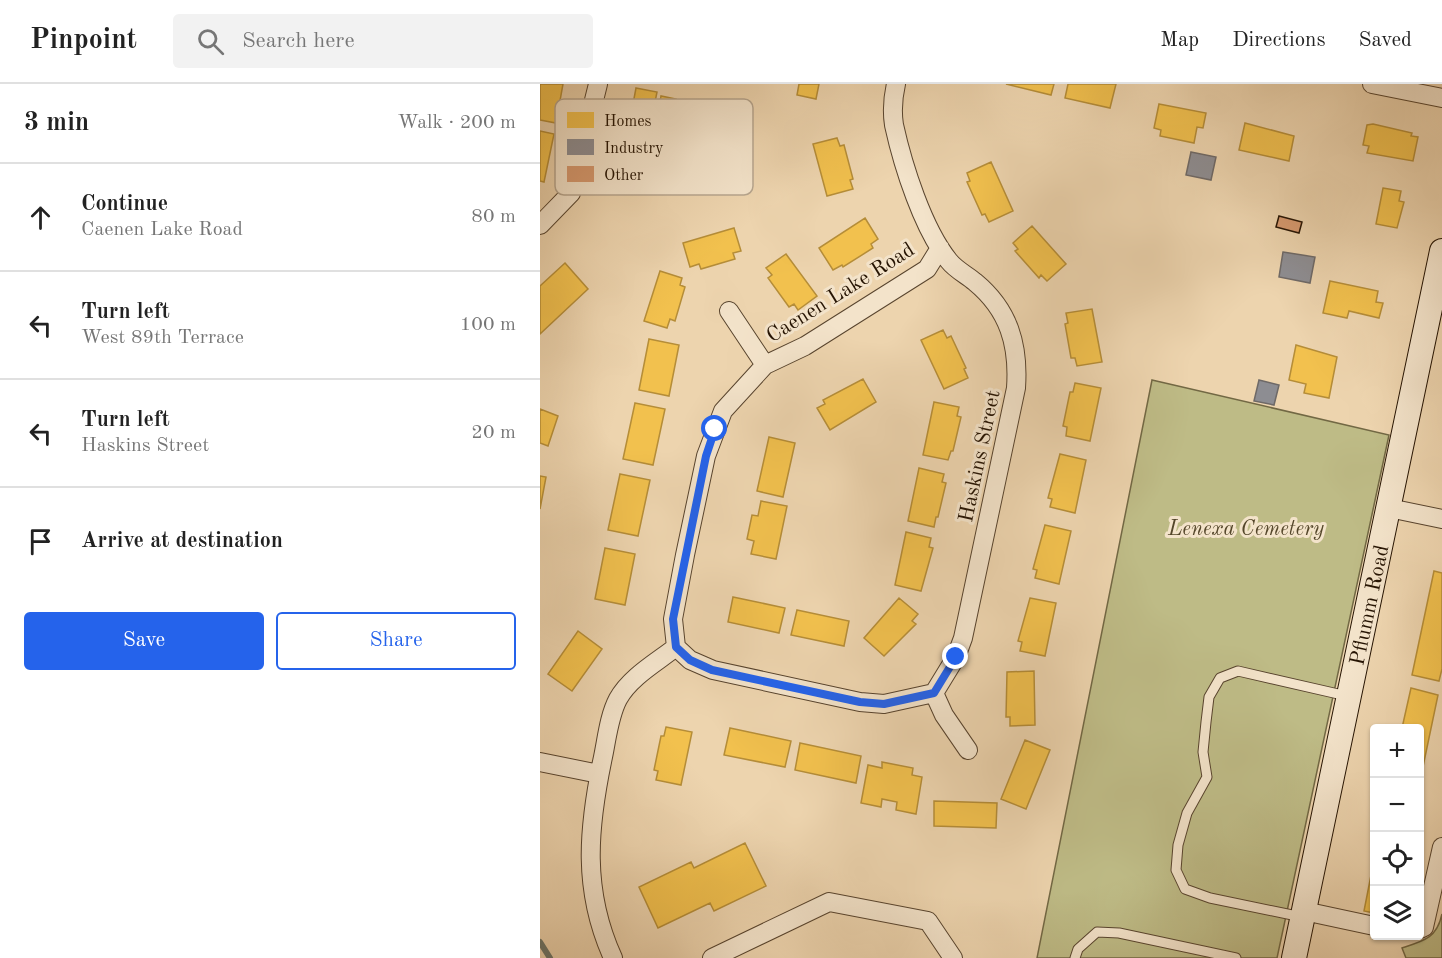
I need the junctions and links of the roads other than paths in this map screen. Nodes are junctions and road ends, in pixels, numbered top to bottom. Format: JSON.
{"nodes":[{"id":1,"x":598,"y":84,"type":"edge"},
{"id":2,"x":896,"y":84,"type":"edge"},
{"id":3,"x":1372,"y":84,"type":"edge"},
{"id":4,"x":1442,"y":98,"type":"edge"},
{"id":5,"x":595,"y":99,"type":"edge"},
{"id":6,"x":569,"y":195,"type":"edge"},
{"id":7,"x":540,"y":225,"type":"edge"},
{"id":8,"x":940,"y":248,"type":"junction"},
{"id":9,"x":1442,"y":251,"type":"edge"},
{"id":10,"x":729,"y":311,"type":"dead end"},
{"id":11,"x":765,"y":365,"type":"junction"},
{"id":12,"x":1389,"y":508,"type":"junction"},
{"id":13,"x":1442,"y":519,"type":"edge"},
{"id":14,"x":676,"y":647,"type":"junction"},
{"id":15,"x":934,"y":693,"type":"junction"},
{"id":16,"x":1349,"y":696,"type":"junction"},
{"id":17,"x":968,"y":750,"type":"dead end"},
{"id":18,"x":540,"y":762,"type":"edge"},
{"id":19,"x":599,"y":774,"type":"junction"},
{"id":20,"x":1442,"y":847,"type":"edge"},
{"id":21,"x":1303,"y":914,"type":"junction"},
{"id":22,"x":1370,"y":925,"type":"edge"},
{"id":23,"x":1424,"y":927,"type":"edge"},
{"id":24,"x":613,"y":958,"type":"edge"},
{"id":25,"x":712,"y":958,"type":"edge"},
{"id":26,"x":953,"y":958,"type":"edge"},
{"id":27,"x":1075,"y":958,"type":"edge"},
{"id":28,"x":1236,"y":958,"type":"edge"},
{"id":29,"x":1294,"y":958,"type":"edge"}],
"edges":[{"from":1,"to":5,"type":"street"},
{"from":2,"to":8,"type":"street","name":"Caenen Lake Road"},
{"from":3,"to":4,"type":"street"},
{"from":6,"to":7,"type":"street"},
{"from":8,"to":11,"type":"street","name":"Caenen Lake Road"},
{"from":8,"to":15,"type":"street","name":"Haskins Street"},
{"from":9,"to":12,"type":"main road","name":"Pflumm Road"},
{"from":10,"to":11,"type":"street","name":"Caenen Lake Road"},
{"from":11,"to":14,"type":"street","name":"Caenen Lake Road"},
{"from":12,"to":13,"type":"street"},
{"from":12,"to":16,"type":"main road","name":"Pflumm Road"},
{"from":14,"to":15,"type":"street"},
{"from":14,"to":19,"type":"street"},
{"from":15,"to":17,"type":"street"},
{"from":16,"to":21,"type":"main road","name":"Pflumm Road"},
{"from":16,"to":21,"type":"lane"},
{"from":18,"to":19,"type":"street"},
{"from":19,"to":24,"type":"street"},
{"from":20,"to":23,"type":"street"},
{"from":21,"to":22,"type":"street"},
{"from":21,"to":29,"type":"main road","name":"Pflumm Road"},
{"from":25,"to":26,"type":"street"},
{"from":27,"to":28,"type":"lane"}]}
